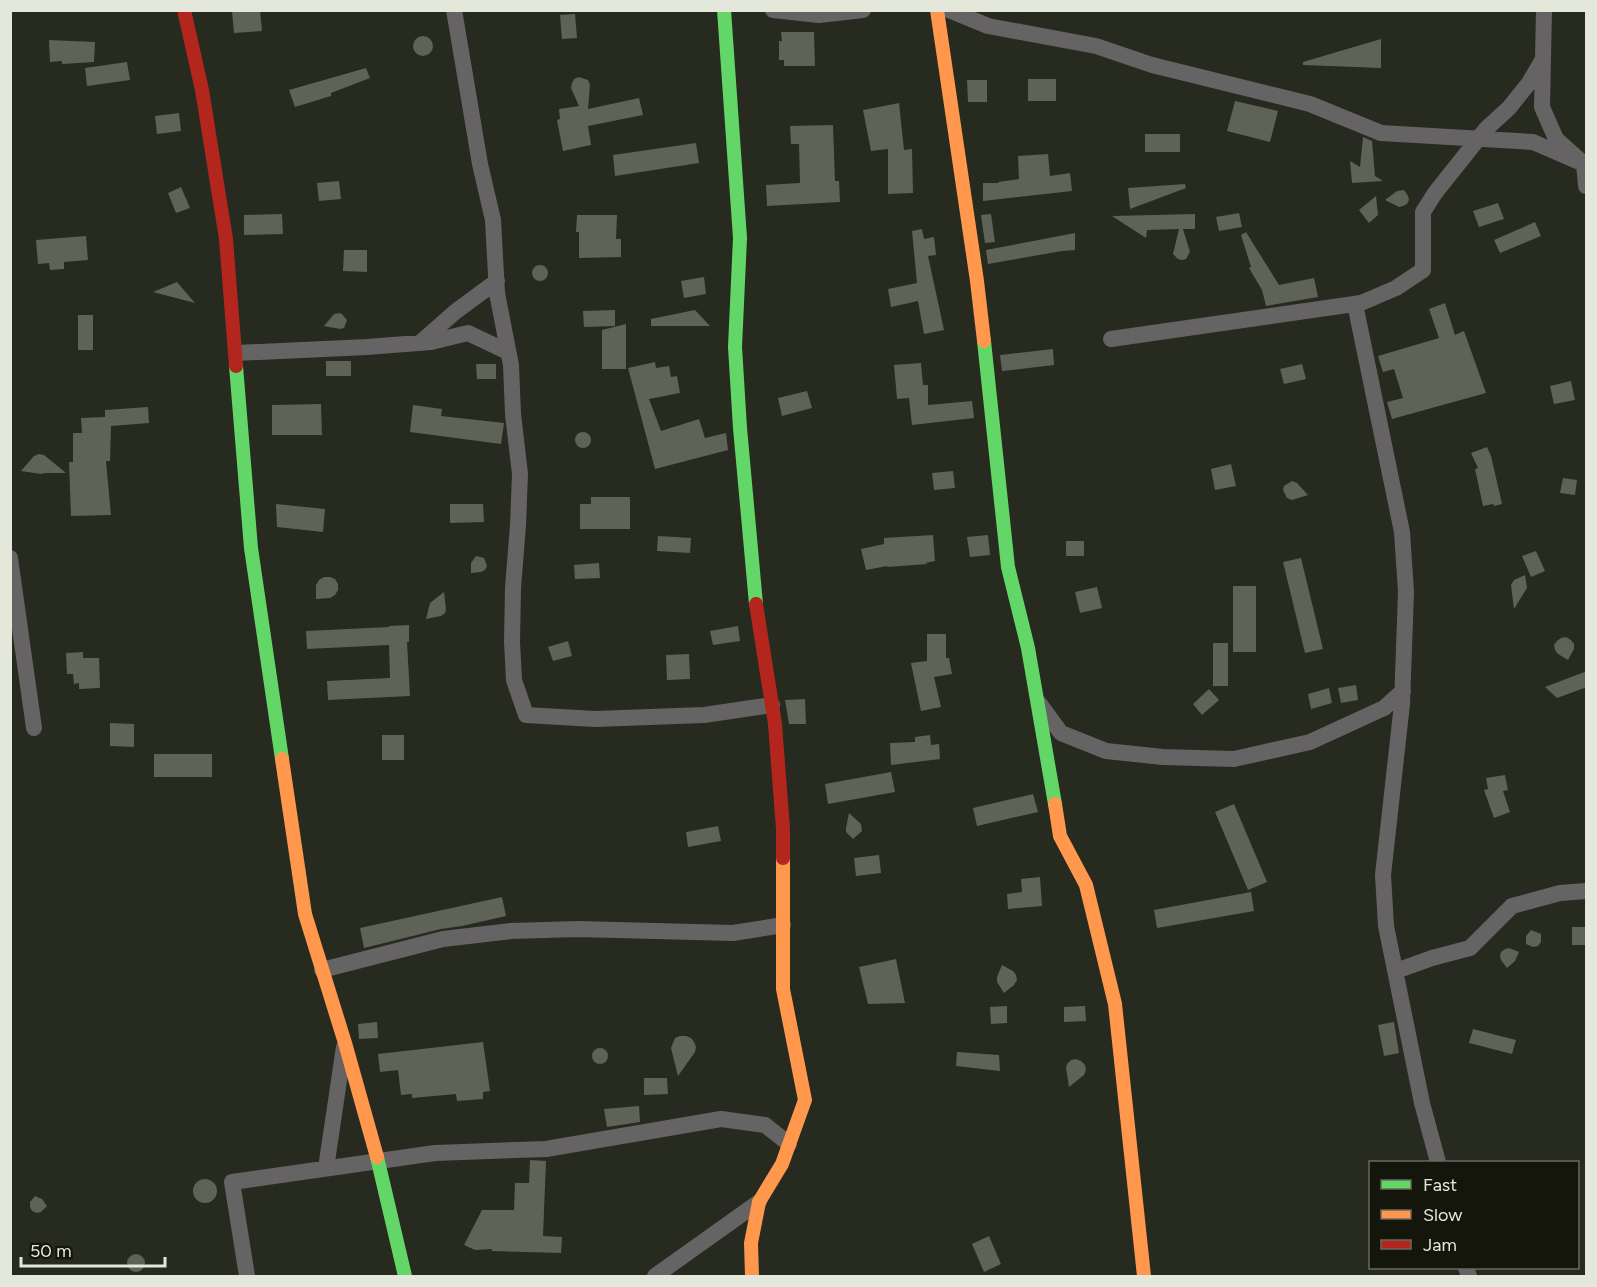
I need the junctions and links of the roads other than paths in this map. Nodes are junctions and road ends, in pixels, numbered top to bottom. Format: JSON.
{"nodes":[{"id":1,"x":184,"y":10,"type":"edge"},
{"id":2,"x":454,"y":10,"type":"edge"},
{"id":3,"x":724,"y":10,"type":"edge"},
{"id":4,"x":773,"y":10,"type":"edge"},
{"id":5,"x":863,"y":10,"type":"edge"},
{"id":6,"x":937,"y":10,"type":"edge"},
{"id":7,"x":949,"y":10,"type":"edge"},
{"id":8,"x":1544,"y":10,"type":"edge"},
{"id":9,"x":1543,"y":59,"type":"junction"},
{"id":10,"x":1478,"y":140,"type":"junction"},
{"id":11,"x":1585,"y":165,"type":"edge"},
{"id":12,"x":1587,"y":186,"type":"edge"},
{"id":13,"x":496,"y":281,"type":"junction"},
{"id":14,"x":1355,"y":304,"type":"junction"},
{"id":15,"x":1111,"y":339,"type":"dead end"},
{"id":16,"x":421,"y":342,"type":"junction"},
{"id":17,"x":508,"y":352,"type":"junction"},
{"id":18,"x":236,"y":353,"type":"junction"},
{"id":19,"x":10,"y":558,"type":"edge"},
{"id":20,"x":1403,"y":691,"type":"junction"},
{"id":21,"x":1037,"y":700,"type":"junction"},
{"id":22,"x":772,"y":705,"type":"junction"},
{"id":23,"x":34,"y":728,"type":"dead end"},
{"id":24,"x":1587,"y":891,"type":"edge"},
{"id":25,"x":783,"y":925,"type":"junction"},
{"id":26,"x":322,"y":970,"type":"junction"},
{"id":27,"x":1396,"y":971,"type":"junction"},
{"id":28,"x":345,"y":1043,"type":"junction"},
{"id":29,"x":789,"y":1144,"type":"junction"},
{"id":30,"x":378,"y":1161,"type":"junction"},
{"id":31,"x":1438,"y":1161,"type":"edge"},
{"id":32,"x":326,"y":1168,"type":"junction"},
{"id":33,"x":759,"y":1202,"type":"junction"},
{"id":34,"x":247,"y":1276,"type":"edge"},
{"id":35,"x":405,"y":1276,"type":"edge"},
{"id":36,"x":655,"y":1276,"type":"edge"},
{"id":37,"x":752,"y":1276,"type":"edge"},
{"id":38,"x":1144,"y":1276,"type":"edge"}],
"edges":[{"from":1,"to":18,"type":"street"},
{"from":2,"to":13,"type":"street"},
{"from":3,"to":22,"type":"street"},
{"from":4,"to":5,"type":"street"},
{"from":6,"to":21,"type":"street"},
{"from":7,"to":10,"type":"street"},
{"from":8,"to":9,"type":"street"},
{"from":9,"to":10,"type":"street"},
{"from":9,"to":11,"type":"street"},
{"from":10,"to":11,"type":"street"},
{"from":10,"to":14,"type":"street"},
{"from":11,"to":12,"type":"street"},
{"from":13,"to":16,"type":"street"},
{"from":13,"to":17,"type":"street"},
{"from":14,"to":15,"type":"street"},
{"from":14,"to":20,"type":"street"},
{"from":16,"to":17,"type":"street"},
{"from":16,"to":18,"type":"street"},
{"from":17,"to":22,"type":"street"},
{"from":18,"to":26,"type":"street"},
{"from":19,"to":23,"type":"street"},
{"from":20,"to":21,"type":"street"},
{"from":20,"to":27,"type":"street"},
{"from":21,"to":38,"type":"street"},
{"from":22,"to":25,"type":"street"},
{"from":24,"to":27,"type":"street"},
{"from":25,"to":26,"type":"street"},
{"from":25,"to":29,"type":"street"},
{"from":26,"to":28,"type":"street"},
{"from":27,"to":31,"type":"street"},
{"from":28,"to":30,"type":"street"},
{"from":28,"to":32,"type":"street"},
{"from":29,"to":30,"type":"street"},
{"from":29,"to":33,"type":"street"},
{"from":30,"to":32,"type":"street"},
{"from":30,"to":35,"type":"street"},
{"from":32,"to":34,"type":"street"},
{"from":33,"to":36,"type":"street"},
{"from":33,"to":37,"type":"street"}]}
